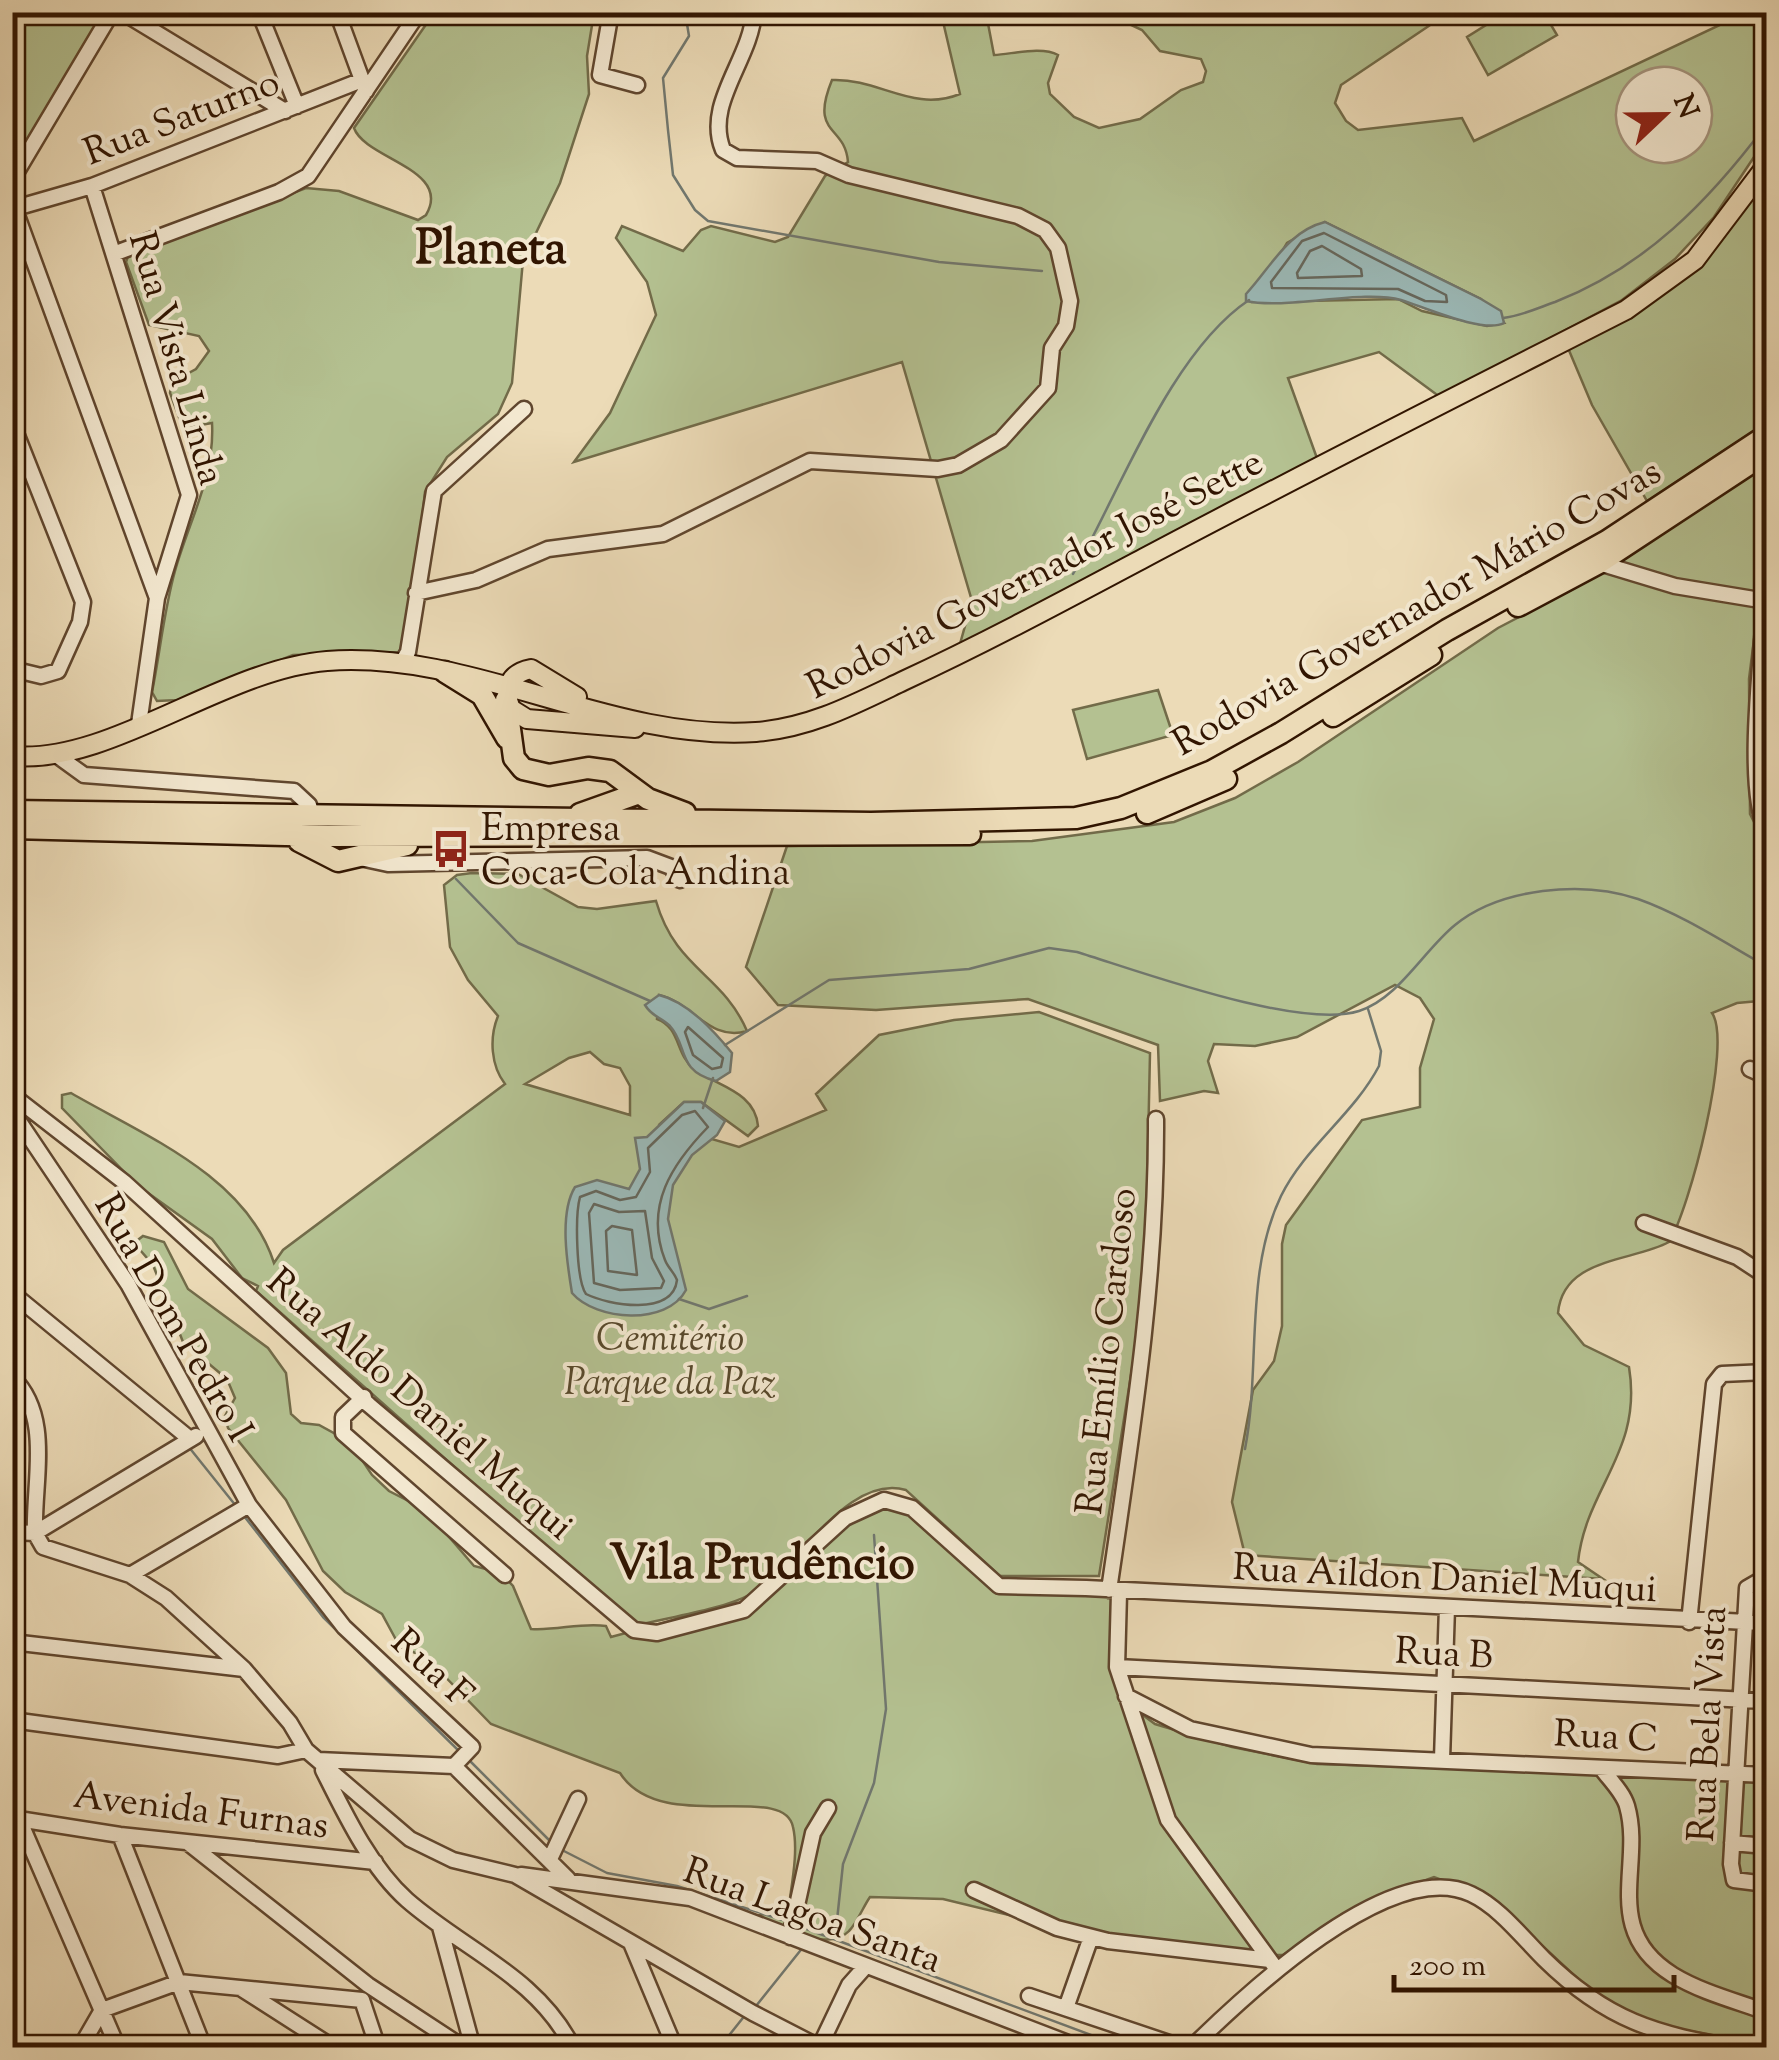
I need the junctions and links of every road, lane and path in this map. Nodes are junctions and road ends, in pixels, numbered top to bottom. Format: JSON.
{"nodes":[{"id":1,"x":112,"y":12,"type":"edge"},
{"id":2,"x":122,"y":12,"type":"edge"},
{"id":3,"x":260,"y":12,"type":"edge"},
{"id":4,"x":337,"y":12,"type":"edge"},
{"id":5,"x":419,"y":12,"type":"edge"},
{"id":6,"x":611,"y":12,"type":"edge"},
{"id":7,"x":754,"y":12,"type":"edge"},
{"id":8,"x":638,"y":84,"type":"dead end"},
{"id":9,"x":364,"y":86,"type":"junction"},
{"id":10,"x":291,"y":109,"type":"junction"},
{"id":11,"x":1766,"y":166,"type":"edge"},
{"id":12,"x":12,"y":180,"type":"edge"},
{"id":13,"x":92,"y":186,"type":"junction"},
{"id":14,"x":14,"y":210,"type":"edge"},
{"id":15,"x":116,"y":253,"type":"junction"},
{"id":16,"x":524,"y":408,"type":"dead end"},
{"id":17,"x":12,"y":424,"type":"edge"},
{"id":18,"x":1766,"y":436,"type":"edge"},
{"id":19,"x":1766,"y":452,"type":"edge"},
{"id":20,"x":1599,"y":563,"type":"junction"},
{"id":21,"x":416,"y":593,"type":"junction"},
{"id":22,"x":158,"y":598,"type":"junction"},
{"id":23,"x":1766,"y":601,"type":"edge"},
{"id":24,"x":402,"y":664,"type":"junction"},
{"id":25,"x":12,"y":669,"type":"edge"},
{"id":26,"x":445,"y":672,"type":"junction"},
{"id":27,"x":508,"y":688,"type":"junction"},
{"id":28,"x":555,"y":692,"type":"junction"},
{"id":29,"x":534,"y":718,"type":"junction"},
{"id":30,"x":139,"y":724,"type":"junction"},
{"id":31,"x":666,"y":724,"type":"junction"},
{"id":32,"x":514,"y":748,"type":"junction"},
{"id":33,"x":55,"y":754,"type":"junction"},
{"id":34,"x":1758,"y":754,"type":"junction"},
{"id":35,"x":12,"y":756,"type":"edge"},
{"id":36,"x":581,"y":770,"type":"junction"},
{"id":37,"x":1766,"y":780,"type":"edge"},
{"id":38,"x":647,"y":803,"type":"junction"},
{"id":39,"x":602,"y":805,"type":"junction"},
{"id":40,"x":12,"y":812,"type":"edge"},
{"id":41,"x":312,"y":817,"type":"junction"},
{"id":42,"x":354,"y":818,"type":"junction"},
{"id":43,"x":568,"y":818,"type":"junction"},
{"id":44,"x":12,"y":828,"type":"edge"},
{"id":45,"x":1766,"y":830,"type":"edge"},
{"id":46,"x":453,"y":836,"type":"junction"},
{"id":47,"x":528,"y":836,"type":"junction"},
{"id":48,"x":327,"y":844,"type":"junction"},
{"id":49,"x":386,"y":857,"type":"junction"},
{"id":50,"x":680,"y":880,"type":"dead end"},
{"id":51,"x":1750,"y":1069,"type":"dead end"},
{"id":52,"x":1766,"y":1076,"type":"edge"},
{"id":53,"x":12,"y":1094,"type":"edge"},
{"id":54,"x":12,"y":1111,"type":"edge"},
{"id":55,"x":1156,"y":1119,"type":"dead end"},
{"id":56,"x":1644,"y":1223,"type":"dead end"},
{"id":57,"x":1766,"y":1276,"type":"edge"},
{"id":58,"x":12,"y":1293,"type":"edge"},
{"id":59,"x":1766,"y":1372,"type":"edge"},
{"id":60,"x":12,"y":1377,"type":"edge"},
{"id":61,"x":364,"y":1397,"type":"junction"},
{"id":62,"x":205,"y":1431,"type":"junction"},
{"id":63,"x":190,"y":1439,"type":"junction"},
{"id":64,"x":249,"y":1504,"type":"junction"},
{"id":65,"x":12,"y":1532,"type":"edge"},
{"id":66,"x":35,"y":1533,"type":"junction"},
{"id":67,"x":130,"y":1575,"type":"junction"},
{"id":68,"x":505,"y":1575,"type":"dead end"},
{"id":69,"x":1766,"y":1577,"type":"edge"},
{"id":70,"x":1114,"y":1591,"type":"junction"},
{"id":71,"x":1447,"y":1607,"type":"junction"},
{"id":72,"x":1689,"y":1622,"type":"junction"},
{"id":73,"x":1744,"y":1622,"type":"junction"},
{"id":74,"x":1766,"y":1623,"type":"edge"},
{"id":75,"x":12,"y":1642,"type":"edge"},
{"id":76,"x":1118,"y":1667,"type":"junction"},
{"id":77,"x":244,"y":1669,"type":"junction"},
{"id":78,"x":1445,"y":1685,"type":"junction"},
{"id":79,"x":1126,"y":1696,"type":"junction"},
{"id":80,"x":1741,"y":1700,"type":"junction"},
{"id":81,"x":1766,"y":1701,"type":"edge"},
{"id":82,"x":12,"y":1720,"type":"edge"},
{"id":83,"x":312,"y":1755,"type":"junction"},
{"id":84,"x":1442,"y":1759,"type":"junction"},
{"id":85,"x":454,"y":1766,"type":"junction"},
{"id":86,"x":1600,"y":1768,"type":"junction"},
{"id":87,"x":1736,"y":1774,"type":"junction"},
{"id":88,"x":1766,"y":1775,"type":"edge"},
{"id":89,"x":578,"y":1799,"type":"dead end"},
{"id":90,"x":12,"y":1803,"type":"edge"},
{"id":91,"x":828,"y":1808,"type":"dead end"},
{"id":92,"x":17,"y":1826,"type":"edge"},
{"id":93,"x":120,"y":1835,"type":"junction"},
{"id":94,"x":186,"y":1842,"type":"junction"},
{"id":95,"x":1732,"y":1843,"type":"junction"},
{"id":96,"x":1766,"y":1846,"type":"edge"},
{"id":97,"x":550,"y":1859,"type":"junction"},
{"id":98,"x":375,"y":1862,"type":"junction"},
{"id":99,"x":515,"y":1875,"type":"junction"},
{"id":100,"x":568,"y":1879,"type":"junction"},
{"id":101,"x":1766,"y":1884,"type":"edge"},
{"id":102,"x":974,"y":1890,"type":"dead end"},
{"id":103,"x":440,"y":1927,"type":"junction"},
{"id":104,"x":1091,"y":1937,"type":"junction"},
{"id":105,"x":790,"y":1938,"type":"junction"},
{"id":106,"x":631,"y":1943,"type":"junction"},
{"id":107,"x":1272,"y":1964,"type":"junction"},
{"id":108,"x":866,"y":1968,"type":"junction"},
{"id":109,"x":179,"y":1982,"type":"junction"},
{"id":110,"x":239,"y":1986,"type":"junction"},
{"id":111,"x":365,"y":1992,"type":"junction"},
{"id":112,"x":1029,"y":1996,"type":"dead end"},
{"id":113,"x":1066,"y":2008,"type":"junction"},
{"id":114,"x":102,"y":2010,"type":"junction"},
{"id":115,"x":1766,"y":2012,"type":"edge"},
{"id":116,"x":1674,"y":2043,"type":"edge"},
{"id":117,"x":820,"y":2047,"type":"edge"},
{"id":118,"x":80,"y":2048,"type":"edge"},
{"id":119,"x":118,"y":2048,"type":"edge"},
{"id":120,"x":204,"y":2048,"type":"edge"},
{"id":121,"x":334,"y":2048,"type":"edge"},
{"id":122,"x":378,"y":2048,"type":"edge"},
{"id":123,"x":464,"y":2048,"type":"edge"},
{"id":124,"x":473,"y":2048,"type":"edge"},
{"id":125,"x":573,"y":2048,"type":"edge"},
{"id":126,"x":675,"y":2048,"type":"edge"},
{"id":127,"x":1081,"y":2048,"type":"edge"},
{"id":128,"x":1187,"y":2048,"type":"edge"},
{"id":129,"x":1740,"y":2048,"type":"edge"}],
"edges":[{"from":1,"to":12,"type":"street"},
{"from":2,"to":10,"type":"street"},
{"from":3,"to":10,"type":"street"},
{"from":4,"to":9,"type":"street"},
{"from":5,"to":9,"type":"street"},
{"from":6,"to":8,"type":"street"},
{"from":7,"to":21,"type":"street"},
{"from":9,"to":10,"type":"street","name":"Rua Saturno"},
{"from":9,"to":15,"type":"street"},
{"from":10,"to":13,"type":"street","name":"Rua Saturno"},
{"from":11,"to":31,"type":"main road","name":"Rodovia Governador José Sette"},
{"from":13,"to":14,"type":"street","name":"Rua Saturno"},
{"from":13,"to":15,"type":"street","name":"Rua Vista Linda"},
{"from":14,"to":22,"type":"street"},
{"from":15,"to":22,"type":"street","name":"Rua Vista Linda"},
{"from":16,"to":21,"type":"street"},
{"from":17,"to":25,"type":"street"},
{"from":18,"to":38,"type":"highway","name":"Rodovia Governador Mário Covas"},
{"from":19,"to":20,"type":"highway","name":"Rodovia Governador Mário Covas"},
{"from":20,"to":23,"type":"street"},
{"from":20,"to":47,"type":"highway","name":"Rodovia Governador Mário Covas"},
{"from":21,"to":24,"type":"street"},
{"from":22,"to":30,"type":"street","name":"Rua Vista Linda"},
{"from":23,"to":34,"type":"street"},
{"from":24,"to":26,"type":"main road"},
{"from":24,"to":30,"type":"main road"},
{"from":26,"to":27,"type":"main road"},
{"from":26,"to":32,"type":"highway"},
{"from":27,"to":28,"type":"main road"},
{"from":27,"to":29,"type":"main road"},
{"from":27,"to":32,"type":"highway"},
{"from":28,"to":29,"type":"main road"},
{"from":28,"to":31,"type":"main road","name":"Rodovia Governador José Sette"},
{"from":29,"to":31,"type":"main road"},
{"from":29,"to":32,"type":"highway"},
{"from":30,"to":33,"type":"main road"},
{"from":32,"to":36,"type":"highway"},
{"from":33,"to":35,"type":"main road"},
{"from":33,"to":41,"type":"street"},
{"from":34,"to":37,"type":"street"},
{"from":34,"to":45,"type":"street"},
{"from":36,"to":38,"type":"highway"},
{"from":36,"to":39,"type":"highway"},
{"from":38,"to":39,"type":"highway"},
{"from":38,"to":43,"type":"highway","name":"Rodovia Governador Mário Covas"},
{"from":38,"to":47,"type":"highway"},
{"from":39,"to":43,"type":"highway"},
{"from":40,"to":41,"type":"highway","name":"Rodovia Governador Mário Covas"},
{"from":41,"to":42,"type":"highway","name":"Rodovia Governador Mário Covas"},
{"from":42,"to":43,"type":"highway","name":"Rodovia Governador Mário Covas"},
{"from":42,"to":48,"type":"highway"},
{"from":44,"to":48,"type":"highway","name":"Rodovia Governador Mário Covas"},
{"from":46,"to":47,"type":"highway","name":"Rodovia Governador Mário Covas"},
{"from":46,"to":48,"type":"highway","name":"Rodovia Governador Mário Covas"},
{"from":46,"to":49,"type":"highway"},
{"from":48,"to":49,"type":"highway"},
{"from":49,"to":50,"type":"street"},
{"from":51,"to":52,"type":"street"},
{"from":53,"to":61,"type":"street","name":"Rua Aldo Daniel Muqui"},
{"from":54,"to":62,"type":"street","name":"Rua Dom Pedro I"},
{"from":55,"to":70,"type":"street","name":"Rua Emílio Cardoso"},
{"from":56,"to":57,"type":"street"},
{"from":58,"to":63,"type":"street"},
{"from":59,"to":72,"type":"street"},
{"from":60,"to":66,"type":"street"},
{"from":61,"to":68,"type":"street"},
{"from":61,"to":70,"type":"street","name":"Rua Aldo Daniel Muqui"},
{"from":62,"to":63,"type":"street"},
{"from":62,"to":64,"type":"street","name":"Rua Dom Pedro I"},
{"from":63,"to":66,"type":"street"},
{"from":64,"to":67,"type":"street"},
{"from":64,"to":85,"type":"street","name":"Rua F"},
{"from":65,"to":66,"type":"street"},
{"from":66,"to":67,"type":"street"},
{"from":67,"to":77,"type":"street"},
{"from":69,"to":73,"type":"street","name":"Rua Bela Vista"},
{"from":70,"to":71,"type":"street","name":"Rua Aildon Daniel Muqui"},
{"from":70,"to":76,"type":"street","name":"Rua Emílio Cardoso"},
{"from":71,"to":72,"type":"street","name":"Rua Aildon Daniel Muqui"},
{"from":71,"to":78,"type":"street"},
{"from":72,"to":73,"type":"street","name":"Rua Aildon Daniel Muqui"},
{"from":73,"to":74,"type":"street","name":"Rua Aildon Daniel Muqui"},
{"from":73,"to":80,"type":"street","name":"Rua Bela Vista"},
{"from":75,"to":77,"type":"street"},
{"from":76,"to":78,"type":"street","name":"Rua B"},
{"from":76,"to":79,"type":"street","name":"Rua Emílio Cardoso"},
{"from":77,"to":83,"type":"street"},
{"from":78,"to":80,"type":"street","name":"Rua B"},
{"from":78,"to":84,"type":"street"},
{"from":79,"to":84,"type":"street","name":"Rua C"},
{"from":79,"to":107,"type":"street","name":"Rua Emílio Cardoso"},
{"from":80,"to":81,"type":"street","name":"Rua B"},
{"from":80,"to":87,"type":"street","name":"Rua Bela Vista"},
{"from":82,"to":83,"type":"street","name":"Rua F"},
{"from":83,"to":85,"type":"street","name":"Rua F"},
{"from":83,"to":98,"type":"street"},
{"from":83,"to":99,"type":"street"},
{"from":84,"to":86,"type":"street","name":"Rua C"},
{"from":85,"to":97,"type":"street"},
{"from":86,"to":87,"type":"street","name":"Rua C"},
{"from":86,"to":115,"type":"street"},
{"from":87,"to":88,"type":"street","name":"Rua C"},
{"from":87,"to":95,"type":"street","name":"Rua Bela Vista"},
{"from":89,"to":97,"type":"street"},
{"from":90,"to":92,"type":"street"},
{"from":91,"to":105,"type":"street"},
{"from":92,"to":93,"type":"street","name":"Avenida Furnas"},
{"from":92,"to":114,"type":"street"},
{"from":93,"to":94,"type":"street","name":"Avenida Furnas"},
{"from":93,"to":109,"type":"street"},
{"from":94,"to":98,"type":"street","name":"Avenida Furnas"},
{"from":94,"to":111,"type":"street"},
{"from":95,"to":96,"type":"street"},
{"from":95,"to":101,"type":"street","name":"Rua Bela Vista"},
{"from":97,"to":100,"type":"street"},
{"from":98,"to":103,"type":"street"},
{"from":99,"to":100,"type":"street","name":"Rua Lagoa Santa"},
{"from":99,"to":106,"type":"street"},
{"from":100,"to":105,"type":"street","name":"Rua Lagoa Santa"},
{"from":102,"to":104,"type":"street"},
{"from":103,"to":124,"type":"street"},
{"from":103,"to":125,"type":"street"},
{"from":104,"to":107,"type":"street"},
{"from":104,"to":113,"type":"street"},
{"from":105,"to":108,"type":"street","name":"Rua Lagoa Santa"},
{"from":106,"to":117,"type":"street"},
{"from":106,"to":126,"type":"street"},
{"from":107,"to":116,"type":"street"},
{"from":107,"to":128,"type":"street"},
{"from":108,"to":117,"type":"street"},
{"from":108,"to":127,"type":"street","name":"Rua Lagoa Santa"},
{"from":109,"to":110,"type":"street"},
{"from":109,"to":114,"type":"street"},
{"from":109,"to":120,"type":"street"},
{"from":110,"to":111,"type":"street"},
{"from":110,"to":121,"type":"street"},
{"from":111,"to":122,"type":"street"},
{"from":111,"to":123,"type":"street"},
{"from":112,"to":113,"type":"street"},
{"from":113,"to":128,"type":"street"},
{"from":114,"to":118,"type":"street"},
{"from":114,"to":119,"type":"street"},
{"from":116,"to":129,"type":"street"}]}
